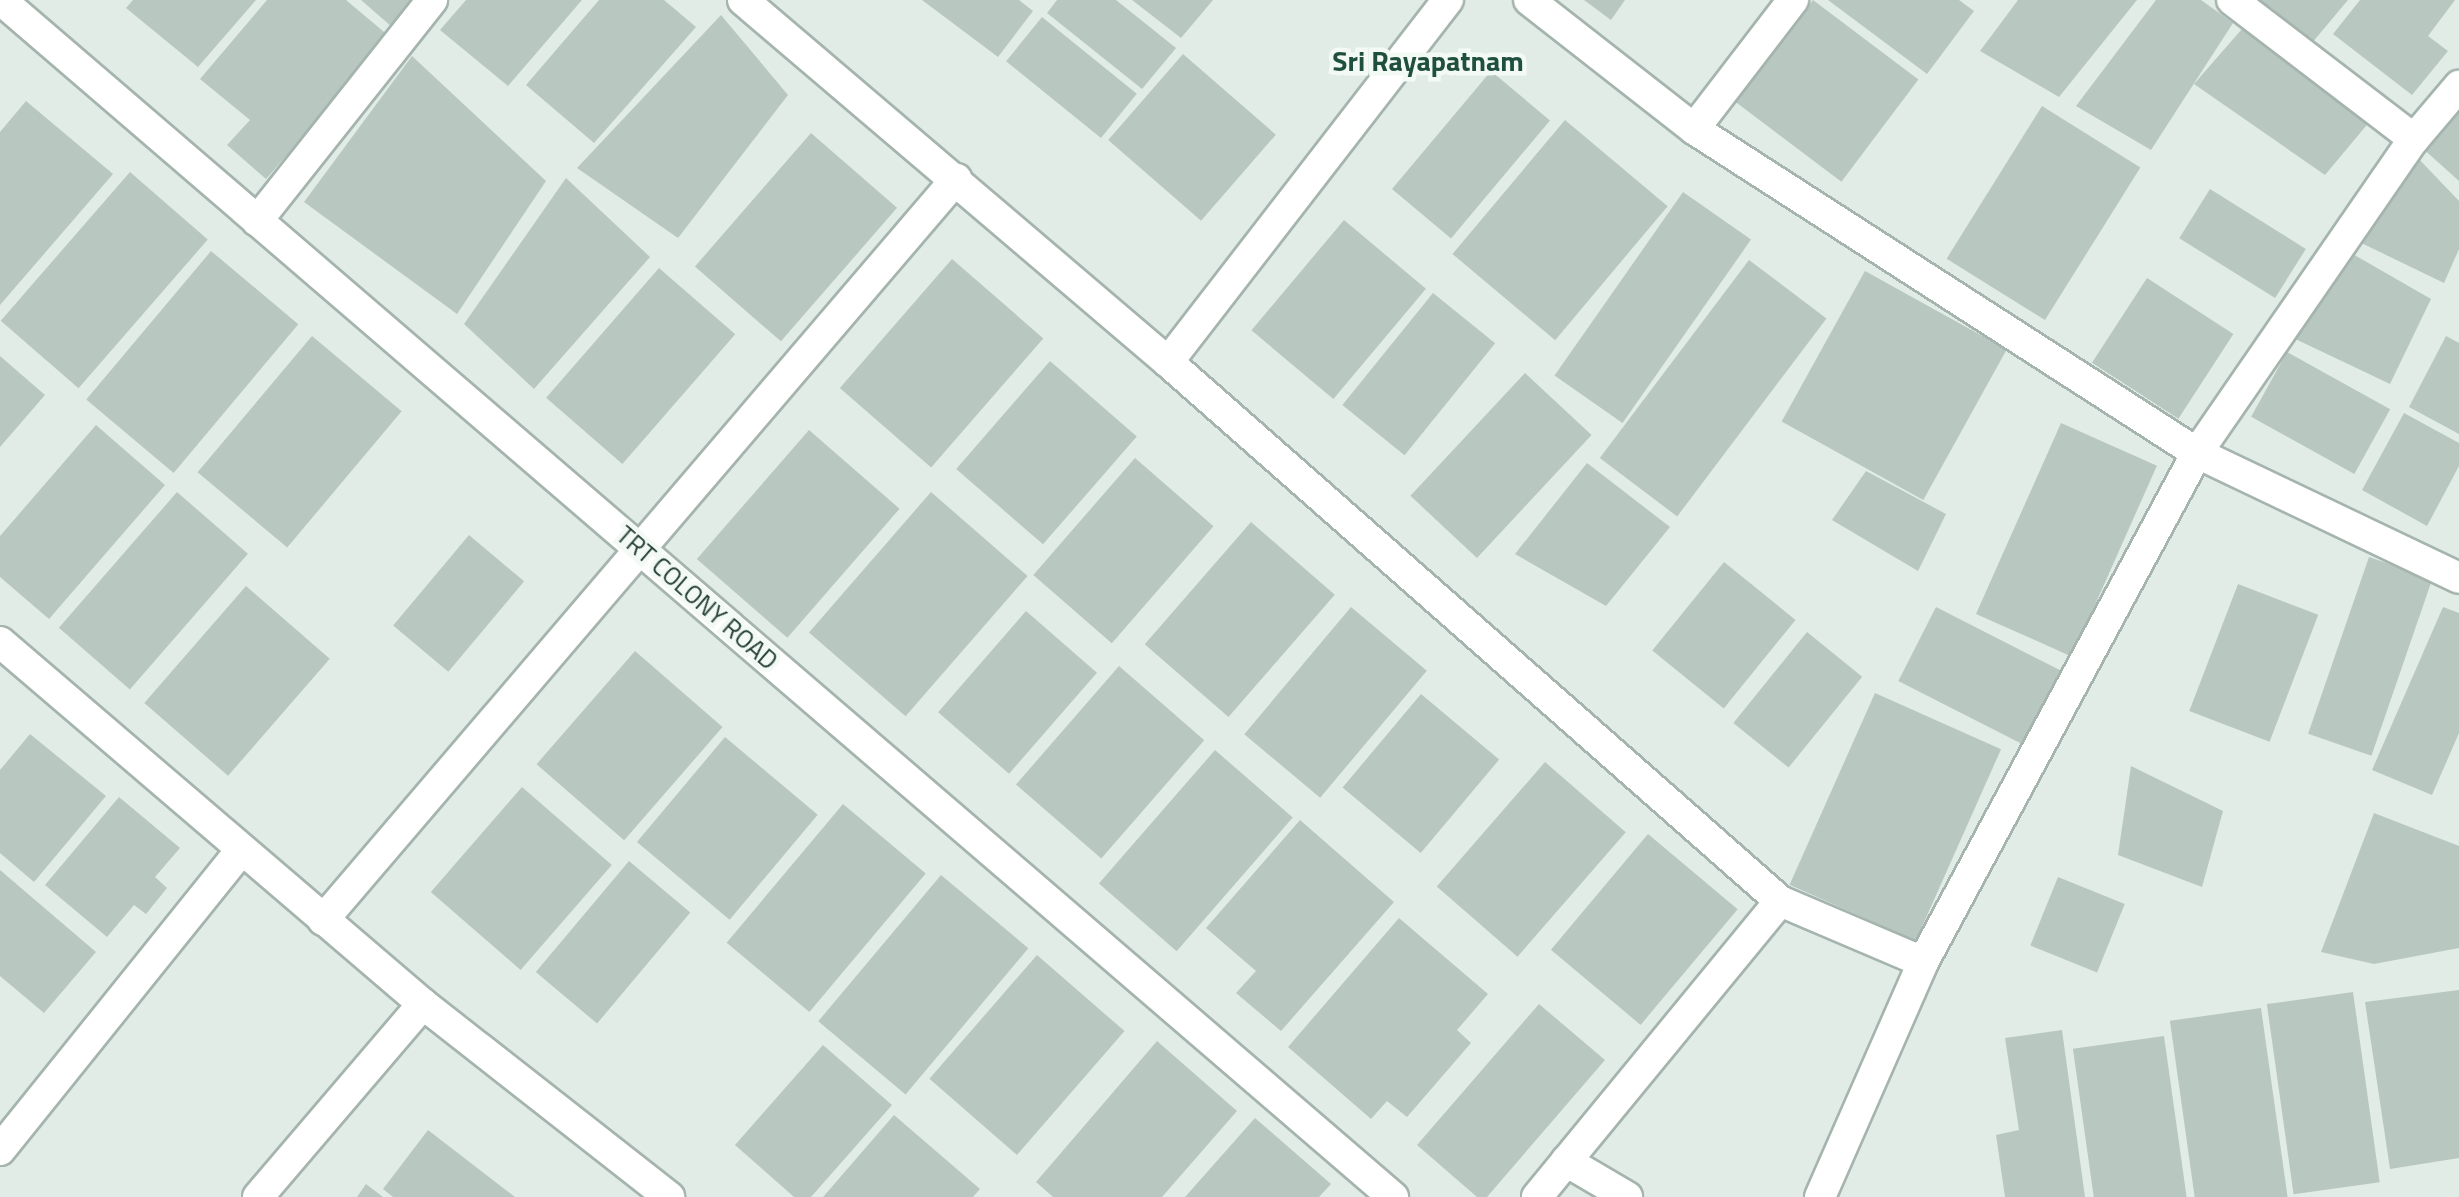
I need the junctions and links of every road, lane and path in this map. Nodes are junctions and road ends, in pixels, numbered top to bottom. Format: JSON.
{"nodes":[{"id":1,"x":0,"y":0,"type":"edge"},
{"id":2,"x":432,"y":0,"type":"edge"},
{"id":3,"x":743,"y":0,"type":"edge"},
{"id":4,"x":1448,"y":0,"type":"edge"},
{"id":5,"x":1529,"y":0,"type":"edge"},
{"id":6,"x":1793,"y":0,"type":"edge"},
{"id":7,"x":2232,"y":0,"type":"edge"},
{"id":8,"x":2459,"y":86,"type":"edge"},
{"id":9,"x":1694,"y":129,"type":"junction"},
{"id":10,"x":2414,"y":139,"type":"junction"},
{"id":11,"x":956,"y":179,"type":"junction"},
{"id":12,"x":257,"y":221,"type":"junction"},
{"id":13,"x":1168,"y":362,"type":"junction"},
{"id":14,"x":2198,"y":453,"type":"junction"},
{"id":15,"x":640,"y":549,"type":"junction"},
{"id":16,"x":2459,"y":578,"type":"edge"},
{"id":17,"x":0,"y":642,"type":"edge"},
{"id":18,"x":240,"y":851,"type":"junction"},
{"id":19,"x":1780,"y":901,"type":"junction"},
{"id":20,"x":323,"y":920,"type":"junction"},
{"id":21,"x":1923,"y":962,"type":"junction"},
{"id":22,"x":423,"y":1004,"type":"junction"},
{"id":23,"x":0,"y":1150,"type":"edge"},
{"id":24,"x":1566,"y":1162,"type":"junction"},
{"id":25,"x":258,"y":1197,"type":"edge"},
{"id":26,"x":669,"y":1197,"type":"edge"},
{"id":27,"x":1392,"y":1197,"type":"edge"},
{"id":28,"x":1537,"y":1197,"type":"edge"},
{"id":29,"x":1627,"y":1197,"type":"edge"},
{"id":30,"x":1820,"y":1197,"type":"edge"}],
"edges":[{"from":1,"to":12,"type":"street","name":"TRT COLONY ROAD"},
{"from":2,"to":12,"type":"street"},
{"from":3,"to":11,"type":"street"},
{"from":4,"to":13,"type":"street"},
{"from":5,"to":9,"type":"street"},
{"from":6,"to":9,"type":"street"},
{"from":7,"to":10,"type":"street"},
{"from":8,"to":10,"type":"street"},
{"from":9,"to":14,"type":"street"},
{"from":10,"to":14,"type":"street"},
{"from":11,"to":13,"type":"street"},
{"from":11,"to":15,"type":"street"},
{"from":12,"to":15,"type":"street","name":"TRT COLONY ROAD"},
{"from":13,"to":19,"type":"street"},
{"from":14,"to":16,"type":"street"},
{"from":14,"to":21,"type":"street"},
{"from":15,"to":20,"type":"street"},
{"from":15,"to":27,"type":"street","name":"TRT COLONY ROAD"},
{"from":17,"to":18,"type":"street"},
{"from":18,"to":20,"type":"street"},
{"from":18,"to":23,"type":"street"},
{"from":19,"to":21,"type":"street"},
{"from":19,"to":24,"type":"street"},
{"from":20,"to":22,"type":"street"},
{"from":21,"to":30,"type":"street"},
{"from":22,"to":25,"type":"street"},
{"from":22,"to":26,"type":"street"},
{"from":24,"to":28,"type":"street"},
{"from":24,"to":29,"type":"street"}]}
